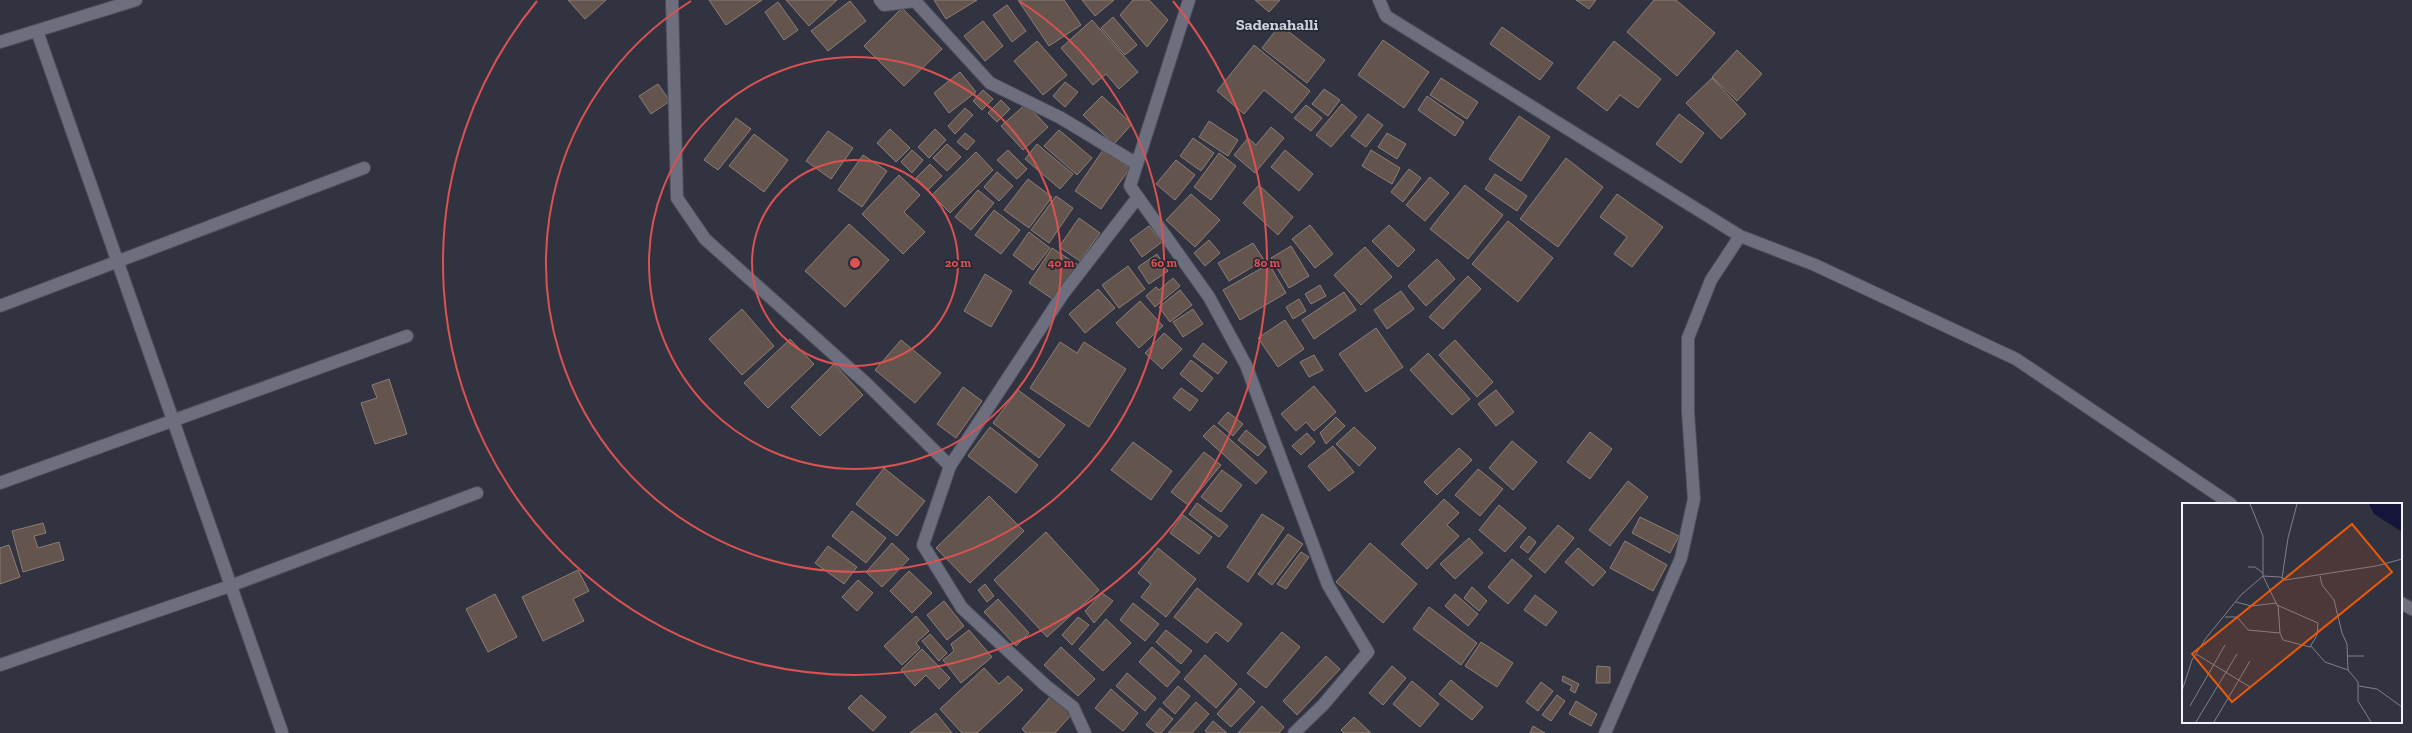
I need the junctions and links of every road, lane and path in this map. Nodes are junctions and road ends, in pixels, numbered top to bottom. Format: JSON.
{"nodes":[{"id":1,"x":136,"y":0,"type":"edge"},
{"id":2,"x":672,"y":0,"type":"edge"},
{"id":3,"x":880,"y":0,"type":"edge"},
{"id":4,"x":1189,"y":0,"type":"edge"},
{"id":5,"x":1379,"y":0,"type":"edge"},
{"id":6,"x":37,"y":30,"type":"junction"},
{"id":7,"x":0,"y":42,"type":"edge"},
{"id":8,"x":1137,"y":164,"type":"junction"},
{"id":9,"x":364,"y":168,"type":"dead end"},
{"id":10,"x":1138,"y":197,"type":"junction"},
{"id":11,"x":1740,"y":236,"type":"junction"},
{"id":12,"x":118,"y":261,"type":"junction"},
{"id":13,"x":0,"y":306,"type":"edge"},
{"id":14,"x":407,"y":336,"type":"dead end"},
{"id":15,"x":173,"y":420,"type":"junction"},
{"id":16,"x":950,"y":466,"type":"junction"},
{"id":17,"x":0,"y":483,"type":"edge"},
{"id":18,"x":477,"y":493,"type":"dead end"},
{"id":19,"x":2230,"y":503,"type":"edge"},
{"id":20,"x":230,"y":586,"type":"junction"},
{"id":21,"x":2402,"y":604,"type":"edge"},
{"id":22,"x":2412,"y":609,"type":"edge"},
{"id":23,"x":0,"y":665,"type":"edge"},
{"id":24,"x":282,"y":732,"type":"edge"},
{"id":25,"x":1085,"y":733,"type":"edge"},
{"id":26,"x":1294,"y":733,"type":"edge"},
{"id":27,"x":1605,"y":733,"type":"edge"}],
"edges":[{"from":1,"to":6,"type":"street"},
{"from":2,"to":16,"type":"street"},
{"from":3,"to":8,"type":"street"},
{"from":4,"to":8,"type":"street"},
{"from":5,"to":11,"type":"street"},
{"from":6,"to":7,"type":"street"},
{"from":6,"to":12,"type":"street"},
{"from":8,"to":10,"type":"street"},
{"from":9,"to":12,"type":"street"},
{"from":10,"to":16,"type":"street"},
{"from":10,"to":26,"type":"street"},
{"from":11,"to":19,"type":"street"},
{"from":11,"to":27,"type":"street"},
{"from":12,"to":13,"type":"street"},
{"from":12,"to":15,"type":"street"},
{"from":14,"to":15,"type":"street"},
{"from":15,"to":17,"type":"street"},
{"from":15,"to":20,"type":"street"},
{"from":16,"to":25,"type":"street"},
{"from":18,"to":20,"type":"street"},
{"from":20,"to":23,"type":"street"},
{"from":20,"to":24,"type":"street"},
{"from":21,"to":22,"type":"street"}]}
